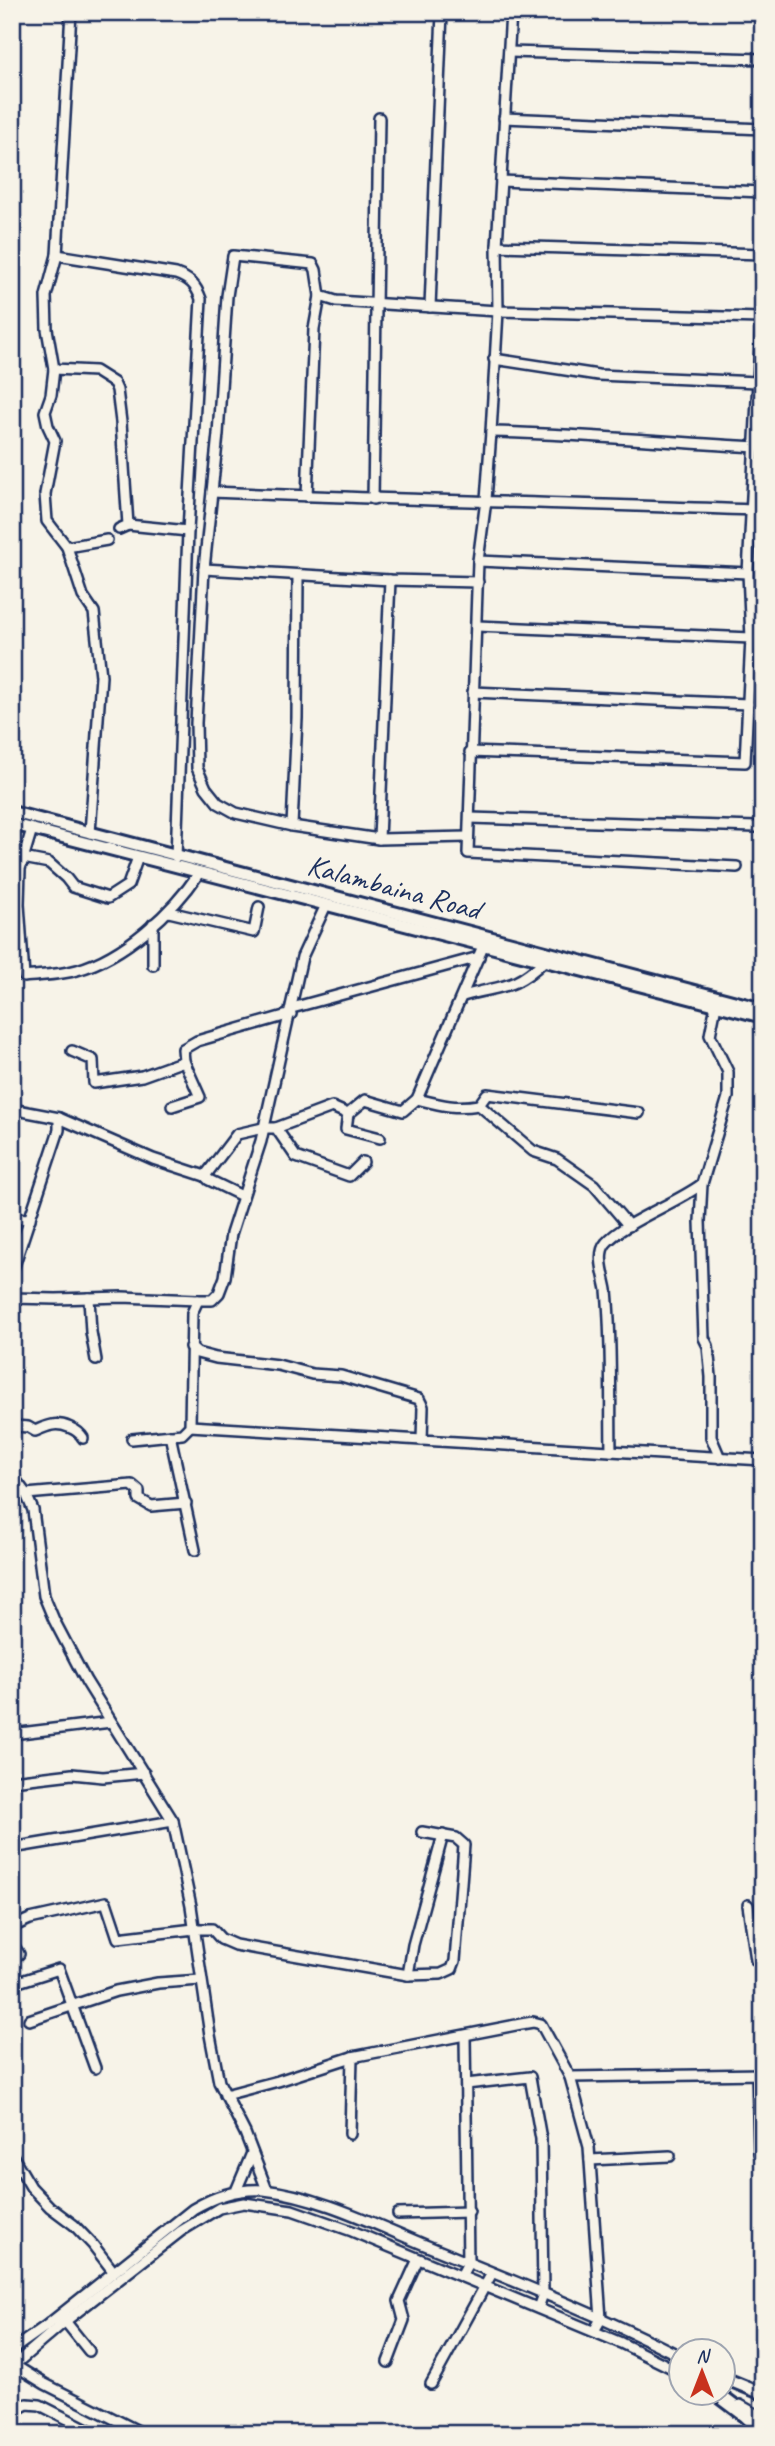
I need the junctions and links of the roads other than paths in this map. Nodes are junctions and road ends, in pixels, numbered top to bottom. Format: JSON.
{"nodes":[{"id":1,"x":71,"y":12,"type":"edge"},
{"id":2,"x":442,"y":12,"type":"edge"},
{"id":3,"x":511,"y":12,"type":"edge"},
{"id":4,"x":509,"y":52,"type":"junction"},
{"id":5,"x":763,"y":59,"type":"edge"},
{"id":6,"x":379,"y":118,"type":"dead end"},
{"id":7,"x":504,"y":118,"type":"junction"},
{"id":8,"x":763,"y":130,"type":"edge"},
{"id":9,"x":500,"y":181,"type":"junction"},
{"id":10,"x":763,"y":192,"type":"edge"},
{"id":11,"x":497,"y":246,"type":"junction"},
{"id":12,"x":57,"y":254,"type":"junction"},
{"id":13,"x":763,"y":254,"type":"edge"},
{"id":14,"x":763,"y":285,"type":"edge"},
{"id":15,"x":320,"y":296,"type":"junction"},
{"id":16,"x":375,"y":303,"type":"junction"},
{"id":17,"x":430,"y":307,"type":"junction"},
{"id":18,"x":498,"y":311,"type":"junction"},
{"id":19,"x":761,"y":318,"type":"edge"},
{"id":20,"x":494,"y":359,"type":"junction"},
{"id":21,"x":54,"y":369,"type":"junction"},
{"id":22,"x":757,"y":382,"type":"junction"},
{"id":23,"x":491,"y":432,"type":"junction"},
{"id":24,"x":755,"y":447,"type":"junction"},
{"id":25,"x":212,"y":492,"type":"junction"},
{"id":26,"x":307,"y":496,"type":"junction"},
{"id":27,"x":373,"y":499,"type":"junction"},
{"id":28,"x":486,"y":500,"type":"junction"},
{"id":29,"x":752,"y":510,"type":"junction"},
{"id":30,"x":188,"y":531,"type":"junction"},
{"id":31,"x":107,"y":540,"type":"dead end"},
{"id":32,"x":67,"y":547,"type":"junction"},
{"id":33,"x":478,"y":561,"type":"junction"},
{"id":34,"x":204,"y":569,"type":"junction"},
{"id":35,"x":748,"y":573,"type":"junction"},
{"id":36,"x":298,"y":576,"type":"junction"},
{"id":37,"x":390,"y":580,"type":"junction"},
{"id":38,"x":478,"y":582,"type":"junction"},
{"id":39,"x":477,"y":626,"type":"junction"},
{"id":40,"x":751,"y":638,"type":"junction"},
{"id":41,"x":473,"y":691,"type":"junction"},
{"id":42,"x":748,"y":704,"type":"junction"},
{"id":43,"x":470,"y":752,"type":"junction"},
{"id":44,"x":12,"y":812,"type":"edge"},
{"id":45,"x":470,"y":818,"type":"junction"},
{"id":46,"x":12,"y":824,"type":"edge"},
{"id":47,"x":292,"y":826,"type":"junction"},
{"id":48,"x":756,"y":827,"type":"dead end"},
{"id":49,"x":32,"y":829,"type":"junction"},
{"id":50,"x":90,"y":833,"type":"junction"},
{"id":51,"x":468,"y":837,"type":"junction"},
{"id":52,"x":379,"y":839,"type":"junction"},
{"id":53,"x":138,"y":857,"type":"junction"},
{"id":54,"x":176,"y":857,"type":"junction"},
{"id":55,"x":23,"y":858,"type":"junction"},
{"id":56,"x":737,"y":867,"type":"dead end"},
{"id":57,"x":199,"y":873,"type":"junction"},
{"id":58,"x":326,"y":905,"type":"junction"},
{"id":59,"x":259,"y":907,"type":"dead end"},
{"id":60,"x":169,"y":912,"type":"junction"},
{"id":61,"x":153,"y":924,"type":"junction"},
{"id":62,"x":484,"y":946,"type":"junction"},
{"id":63,"x":479,"y":957,"type":"junction"},
{"id":64,"x":544,"y":961,"type":"junction"},
{"id":65,"x":153,"y":965,"type":"dead end"},
{"id":66,"x":463,"y":996,"type":"junction"},
{"id":67,"x":716,"y":1005,"type":"junction"},
{"id":68,"x":763,"y":1009,"type":"edge"},
{"id":69,"x":291,"y":1012,"type":"junction"},
{"id":70,"x":763,"y":1017,"type":"edge"},
{"id":71,"x":72,"y":1051,"type":"dead end"},
{"id":72,"x":184,"y":1061,"type":"junction"},
{"id":73,"x":417,"y":1099,"type":"junction"},
{"id":74,"x":479,"y":1105,"type":"junction"},
{"id":75,"x":172,"y":1106,"type":"dead end"},
{"id":76,"x":12,"y":1109,"type":"edge"},
{"id":77,"x":639,"y":1113,"type":"dead end"},
{"id":78,"x":348,"y":1114,"type":"junction"},
{"id":79,"x":60,"y":1118,"type":"junction"},
{"id":80,"x":263,"y":1128,"type":"junction"},
{"id":81,"x":276,"y":1128,"type":"junction"},
{"id":82,"x":380,"y":1138,"type":"dead end"},
{"id":83,"x":363,"y":1162,"type":"dead end"},
{"id":84,"x":205,"y":1176,"type":"junction"},
{"id":85,"x":702,"y":1184,"type":"junction"},
{"id":86,"x":242,"y":1196,"type":"junction"},
{"id":87,"x":12,"y":1218,"type":"edge"},
{"id":88,"x":30,"y":1219,"type":"junction"},
{"id":89,"x":629,"y":1226,"type":"junction"},
{"id":90,"x":13,"y":1266,"type":"edge"},
{"id":91,"x":12,"y":1298,"type":"edge"},
{"id":92,"x":89,"y":1298,"type":"junction"},
{"id":93,"x":198,"y":1300,"type":"junction"},
{"id":94,"x":190,"y":1347,"type":"junction"},
{"id":95,"x":204,"y":1355,"type":"junction"},
{"id":96,"x":96,"y":1360,"type":"dead end"},
{"id":97,"x":192,"y":1361,"type":"junction"},
{"id":98,"x":12,"y":1423,"type":"edge"},
{"id":99,"x":190,"y":1426,"type":"junction"},
{"id":100,"x":170,"y":1435,"type":"junction"},
{"id":101,"x":711,"y":1437,"type":"junction"},
{"id":102,"x":83,"y":1438,"type":"dead end"},
{"id":103,"x":132,"y":1439,"type":"dead end"},
{"id":104,"x":422,"y":1440,"type":"junction"},
{"id":105,"x":611,"y":1451,"type":"junction"},
{"id":106,"x":701,"y":1457,"type":"junction"},
{"id":107,"x":720,"y":1458,"type":"junction"},
{"id":108,"x":763,"y":1460,"type":"edge"},
{"id":109,"x":12,"y":1475,"type":"edge"},
{"id":110,"x":19,"y":1489,"type":"edge"},
{"id":111,"x":186,"y":1503,"type":"junction"},
{"id":112,"x":195,"y":1550,"type":"dead end"},
{"id":113,"x":111,"y":1722,"type":"junction"},
{"id":114,"x":12,"y":1734,"type":"edge"},
{"id":115,"x":144,"y":1773,"type":"junction"},
{"id":116,"x":12,"y":1781,"type":"edge"},
{"id":117,"x":173,"y":1821,"type":"junction"},
{"id":118,"x":422,"y":1832,"type":"dead end"},
{"id":119,"x":443,"y":1835,"type":"junction"},
{"id":120,"x":12,"y":1847,"type":"edge"},
{"id":121,"x":748,"y":1905,"type":"dead end"},
{"id":122,"x":12,"y":1927,"type":"edge"},
{"id":123,"x":194,"y":1929,"type":"junction"},
{"id":124,"x":12,"y":1943,"type":"edge"},
{"id":125,"x":19,"y":1954,"type":"dead end"},
{"id":126,"x":762,"y":1957,"type":"edge"},
{"id":127,"x":408,"y":1975,"type":"junction"},
{"id":128,"x":201,"y":1980,"type":"junction"},
{"id":129,"x":12,"y":1984,"type":"edge"},
{"id":130,"x":71,"y":2006,"type":"junction"},
{"id":131,"x":29,"y":2020,"type":"dead end"},
{"id":132,"x":465,"y":2036,"type":"junction"},
{"id":133,"x":352,"y":2057,"type":"junction"},
{"id":134,"x":95,"y":2067,"type":"dead end"},
{"id":135,"x":760,"y":2074,"type":"edge"},
{"id":136,"x":570,"y":2077,"type":"junction"},
{"id":137,"x":466,"y":2084,"type":"junction"},
{"id":138,"x":225,"y":2095,"type":"junction"},
{"id":139,"x":350,"y":2134,"type":"dead end"},
{"id":140,"x":251,"y":2153,"type":"junction"},
{"id":141,"x":759,"y":2153,"type":"dead end"},
{"id":142,"x":12,"y":2155,"type":"edge"},
{"id":143,"x":670,"y":2157,"type":"dead end"},
{"id":144,"x":590,"y":2160,"type":"junction"},
{"id":145,"x":267,"y":2190,"type":"junction"},
{"id":146,"x":236,"y":2191,"type":"junction"},
{"id":147,"x":469,"y":2212,"type":"junction"},
{"id":148,"x":398,"y":2214,"type":"dead end"},
{"id":149,"x":418,"y":2259,"type":"junction"},
{"id":150,"x":468,"y":2263,"type":"junction"},
{"id":151,"x":113,"y":2272,"type":"junction"},
{"id":152,"x":492,"y":2273,"type":"junction"},
{"id":153,"x":461,"y":2276,"type":"junction"},
{"id":154,"x":485,"y":2286,"type":"junction"},
{"id":155,"x":543,"y":2294,"type":"junction"},
{"id":156,"x":538,"y":2308,"type":"junction"},
{"id":157,"x":601,"y":2319,"type":"junction"},
{"id":158,"x":65,"y":2321,"type":"junction"},
{"id":159,"x":594,"y":2331,"type":"junction"},
{"id":160,"x":666,"y":2349,"type":"edge"},
{"id":161,"x":12,"y":2350,"type":"edge"},
{"id":162,"x":89,"y":2351,"type":"dead end"},
{"id":163,"x":388,"y":2362,"type":"dead end"},
{"id":164,"x":666,"y":2365,"type":"edge"},
{"id":165,"x":13,"y":2366,"type":"edge"},
{"id":166,"x":736,"y":2383,"type":"edge"},
{"id":167,"x":431,"y":2384,"type":"dead end"},
{"id":168,"x":736,"y":2385,"type":"edge"},
{"id":169,"x":763,"y":2394,"type":"edge"},
{"id":170,"x":763,"y":2400,"type":"edge"},
{"id":171,"x":736,"y":2403,"type":"edge"},
{"id":172,"x":736,"y":2407,"type":"edge"},
{"id":173,"x":12,"y":2413,"type":"edge"},
{"id":174,"x":763,"y":2418,"type":"edge"},
{"id":175,"x":763,"y":2432,"type":"edge"},
{"id":176,"x":97,"y":2434,"type":"edge"},
{"id":177,"x":144,"y":2434,"type":"edge"}],
"edges":[{"from":1,"to":12,"type":"street"},
{"from":2,"to":17,"type":"street"},
{"from":3,"to":4,"type":"street"},
{"from":4,"to":5,"type":"street"},
{"from":4,"to":7,"type":"street"},
{"from":6,"to":16,"type":"street"},
{"from":7,"to":8,"type":"street"},
{"from":7,"to":9,"type":"street"},
{"from":9,"to":10,"type":"street"},
{"from":9,"to":11,"type":"street"},
{"from":11,"to":13,"type":"street"},
{"from":11,"to":18,"type":"street"},
{"from":12,"to":21,"type":"street"},
{"from":12,"to":30,"type":"street"},
{"from":14,"to":19,"type":"street"},
{"from":15,"to":16,"type":"street"},
{"from":15,"to":25,"type":"street"},
{"from":15,"to":26,"type":"street"},
{"from":16,"to":17,"type":"street"},
{"from":16,"to":27,"type":"street"},
{"from":17,"to":18,"type":"street"},
{"from":18,"to":19,"type":"street"},
{"from":18,"to":20,"type":"street"},
{"from":19,"to":22,"type":"street"},
{"from":20,"to":22,"type":"street"},
{"from":20,"to":23,"type":"street"},
{"from":21,"to":30,"type":"street"},
{"from":21,"to":32,"type":"street"},
{"from":22,"to":24,"type":"street"},
{"from":23,"to":24,"type":"street"},
{"from":23,"to":28,"type":"street"},
{"from":24,"to":29,"type":"street"},
{"from":25,"to":26,"type":"street"},
{"from":25,"to":34,"type":"street"},
{"from":26,"to":27,"type":"street"},
{"from":27,"to":28,"type":"street"},
{"from":28,"to":29,"type":"street"},
{"from":28,"to":33,"type":"street"},
{"from":29,"to":35,"type":"street"},
{"from":30,"to":54,"type":"street"},
{"from":31,"to":32,"type":"street"},
{"from":32,"to":50,"type":"street"},
{"from":33,"to":35,"type":"street"},
{"from":33,"to":38,"type":"street"},
{"from":34,"to":36,"type":"street"},
{"from":34,"to":47,"type":"street"},
{"from":35,"to":40,"type":"street"},
{"from":36,"to":37,"type":"street"},
{"from":36,"to":47,"type":"street"},
{"from":37,"to":38,"type":"street"},
{"from":37,"to":52,"type":"street"},
{"from":38,"to":39,"type":"street"},
{"from":39,"to":40,"type":"street"},
{"from":39,"to":41,"type":"street"},
{"from":40,"to":42,"type":"street"},
{"from":41,"to":42,"type":"street"},
{"from":41,"to":43,"type":"street"},
{"from":42,"to":43,"type":"street"},
{"from":43,"to":45,"type":"street"},
{"from":44,"to":50,"type":"main road","name":"Kalambaina Road"},
{"from":45,"to":48,"type":"street"},
{"from":45,"to":51,"type":"street"},
{"from":46,"to":49,"type":"main road","name":"Kalambaina Road"},
{"from":47,"to":52,"type":"street"},
{"from":49,"to":53,"type":"main road","name":"Kalambaina Road"},
{"from":49,"to":55,"type":"street"},
{"from":50,"to":54,"type":"main road","name":"Kalambaina Road"},
{"from":51,"to":52,"type":"street"},
{"from":51,"to":56,"type":"street"},
{"from":53,"to":55,"type":"street"},
{"from":53,"to":57,"type":"main road","name":"Kalambaina Road"},
{"from":54,"to":68,"type":"main road","name":"Kalambaina Road"},
{"from":55,"to":61,"type":"street"},
{"from":57,"to":58,"type":"main road","name":"Kalambaina Road"},
{"from":57,"to":60,"type":"street"},
{"from":58,"to":62,"type":"main road","name":"Kalambaina Road"},
{"from":58,"to":69,"type":"street"},
{"from":59,"to":60,"type":"street"},
{"from":60,"to":61,"type":"street"},
{"from":61,"to":65,"type":"street"},
{"from":62,"to":63,"type":"street"},
{"from":62,"to":64,"type":"main road","name":"Kalambaina Road"},
{"from":63,"to":66,"type":"street"},
{"from":63,"to":69,"type":"street"},
{"from":64,"to":66,"type":"street"},
{"from":64,"to":67,"type":"main road","name":"Kalambaina Road"},
{"from":66,"to":73,"type":"street"},
{"from":67,"to":70,"type":"main road","name":"Kalambaina Road"},
{"from":67,"to":85,"type":"street"},
{"from":69,"to":72,"type":"street"},
{"from":69,"to":80,"type":"street"},
{"from":71,"to":72,"type":"street"},
{"from":72,"to":75,"type":"street"},
{"from":73,"to":74,"type":"street"},
{"from":73,"to":78,"type":"street"},
{"from":74,"to":77,"type":"street"},
{"from":74,"to":89,"type":"street"},
{"from":76,"to":79,"type":"street"},
{"from":78,"to":81,"type":"street"},
{"from":78,"to":82,"type":"street"},
{"from":79,"to":84,"type":"street"},
{"from":79,"to":88,"type":"street"},
{"from":80,"to":81,"type":"street"},
{"from":80,"to":84,"type":"street"},
{"from":80,"to":86,"type":"street"},
{"from":81,"to":83,"type":"street"},
{"from":84,"to":86,"type":"street"},
{"from":85,"to":89,"type":"street"},
{"from":85,"to":101,"type":"street"},
{"from":86,"to":93,"type":"street"},
{"from":87,"to":88,"type":"street"},
{"from":88,"to":90,"type":"street"},
{"from":89,"to":105,"type":"street"},
{"from":91,"to":92,"type":"street"},
{"from":92,"to":93,"type":"street"},
{"from":92,"to":96,"type":"street"},
{"from":93,"to":94,"type":"street"},
{"from":94,"to":95,"type":"street"},
{"from":94,"to":97,"type":"street"},
{"from":95,"to":97,"type":"street"},
{"from":95,"to":104,"type":"street"},
{"from":97,"to":99,"type":"street"},
{"from":98,"to":102,"type":"street"},
{"from":99,"to":100,"type":"street"},
{"from":99,"to":104,"type":"street"},
{"from":100,"to":103,"type":"street"},
{"from":100,"to":111,"type":"street"},
{"from":101,"to":106,"type":"street"},
{"from":101,"to":107,"type":"street"},
{"from":104,"to":105,"type":"street"},
{"from":105,"to":106,"type":"street"},
{"from":106,"to":107,"type":"street"},
{"from":107,"to":108,"type":"street"},
{"from":109,"to":110,"type":"street"},
{"from":110,"to":111,"type":"street"},
{"from":110,"to":113,"type":"street"},
{"from":111,"to":112,"type":"street"},
{"from":113,"to":114,"type":"street"},
{"from":113,"to":115,"type":"street"},
{"from":115,"to":116,"type":"street"},
{"from":115,"to":117,"type":"street"},
{"from":117,"to":120,"type":"street"},
{"from":117,"to":123,"type":"street"},
{"from":118,"to":119,"type":"street"},
{"from":119,"to":127,"type":"street"},
{"from":119,"to":127,"type":"street"},
{"from":121,"to":126,"type":"street"},
{"from":122,"to":123,"type":"street"},
{"from":123,"to":127,"type":"street"},
{"from":123,"to":128,"type":"street"},
{"from":124,"to":125,"type":"street"},
{"from":128,"to":130,"type":"street"},
{"from":128,"to":138,"type":"street"},
{"from":129,"to":130,"type":"street"},
{"from":130,"to":131,"type":"street"},
{"from":130,"to":134,"type":"street"},
{"from":132,"to":133,"type":"street"},
{"from":132,"to":136,"type":"street"},
{"from":132,"to":137,"type":"street"},
{"from":133,"to":138,"type":"street"},
{"from":133,"to":139,"type":"street"},
{"from":135,"to":136,"type":"street"},
{"from":135,"to":141,"type":"street"},
{"from":136,"to":144,"type":"street"},
{"from":137,"to":147,"type":"street"},
{"from":137,"to":155,"type":"street"},
{"from":138,"to":140,"type":"street"},
{"from":140,"to":145,"type":"street"},
{"from":140,"to":146,"type":"street"},
{"from":142,"to":151,"type":"street"},
{"from":143,"to":144,"type":"street"},
{"from":144,"to":157,"type":"street"},
{"from":145,"to":146,"type":"street"},
{"from":145,"to":150,"type":"street"},
{"from":146,"to":151,"type":"street"},
{"from":147,"to":148,"type":"street"},
{"from":147,"to":150,"type":"street"},
{"from":149,"to":153,"type":"street"},
{"from":149,"to":158,"type":"street"},
{"from":149,"to":163,"type":"street"},
{"from":150,"to":152,"type":"street"},
{"from":150,"to":153,"type":"street"},
{"from":151,"to":161,"type":"street"},
{"from":152,"to":154,"type":"street"},
{"from":152,"to":155,"type":"street"},
{"from":153,"to":154,"type":"street"},
{"from":154,"to":156,"type":"street"},
{"from":154,"to":167,"type":"street"},
{"from":155,"to":156,"type":"street"},
{"from":155,"to":157,"type":"street"},
{"from":156,"to":159,"type":"street"},
{"from":157,"to":159,"type":"street"},
{"from":157,"to":160,"type":"street"},
{"from":158,"to":162,"type":"street"},
{"from":158,"to":165,"type":"street"},
{"from":159,"to":164,"type":"street"},
{"from":165,"to":177,"type":"street"},
{"from":166,"to":169,"type":"main road"},
{"from":168,"to":170,"type":"street"},
{"from":171,"to":174,"type":"street"},
{"from":172,"to":175,"type":"highway"},
{"from":173,"to":176,"type":"street"}]}
